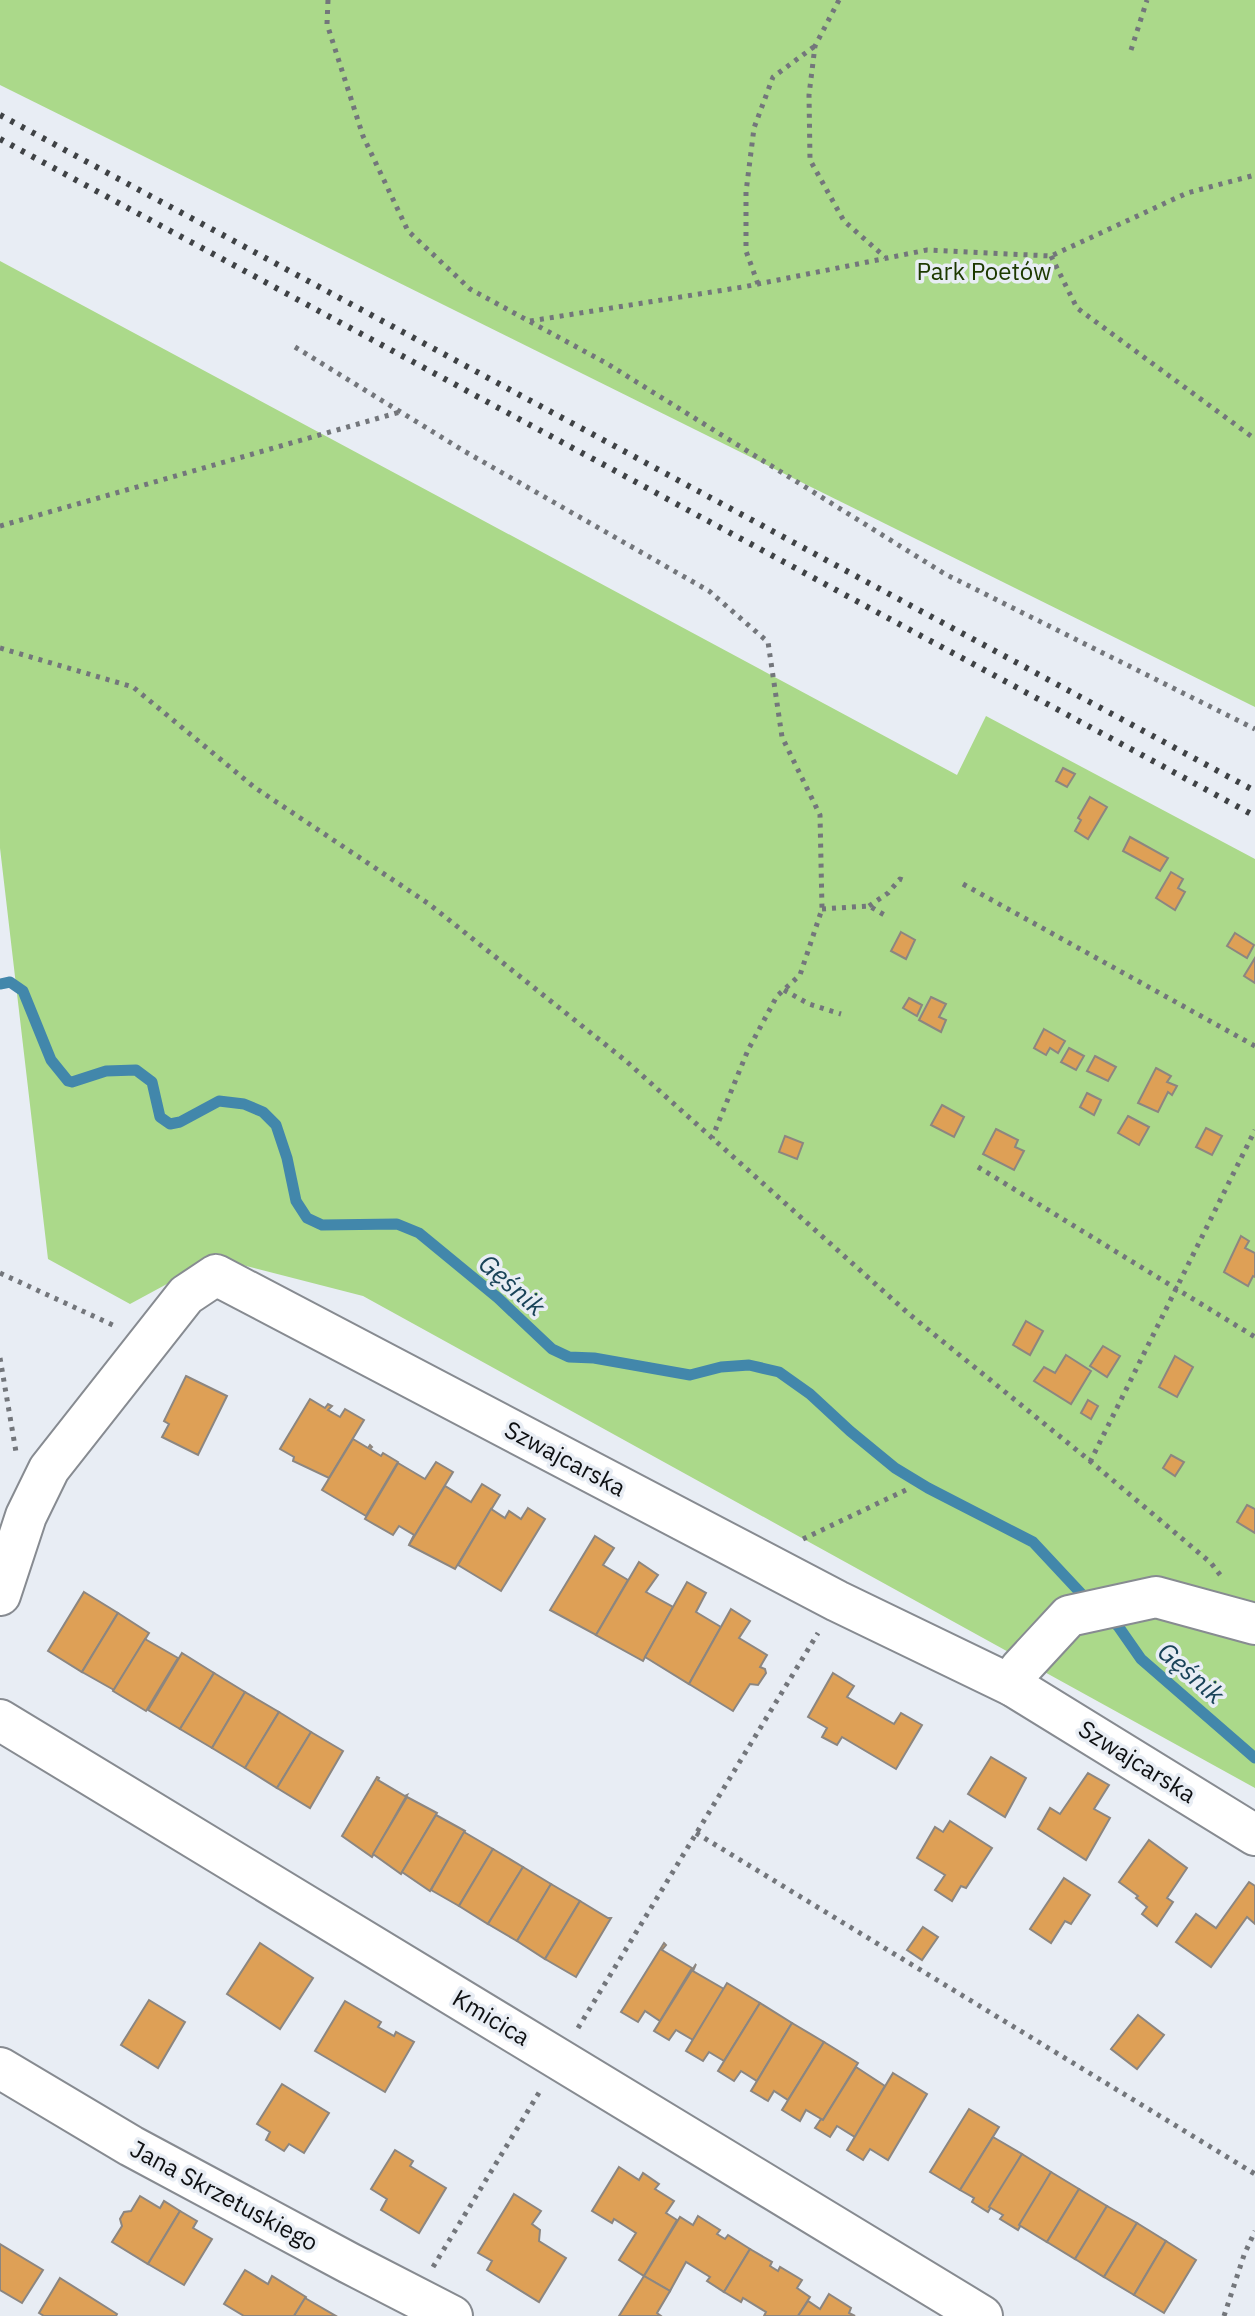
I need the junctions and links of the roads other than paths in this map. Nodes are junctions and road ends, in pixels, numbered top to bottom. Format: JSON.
{"nodes":[{"id":1,"x":0,"y":1595,"type":"edge"},
{"id":2,"x":1255,"y":1624,"type":"edge"},
{"id":3,"x":1013,"y":1686,"type":"junction"},
{"id":4,"x":0,"y":1720,"type":"edge"},
{"id":5,"x":1255,"y":1835,"type":"edge"},
{"id":6,"x":0,"y":2068,"type":"edge"},
{"id":7,"x":452,"y":2316,"type":"edge"},
{"id":8,"x":982,"y":2316,"type":"edge"}],
"edges":[{"from":1,"to":3,"type":"street","name":"Szwajcarska"},
{"from":2,"to":3,"type":"street"},
{"from":3,"to":5,"type":"street","name":"Szwajcarska"},
{"from":4,"to":8,"type":"street","name":"Kmicica"},
{"from":6,"to":7,"type":"street","name":"Jana Skrzetuskiego"}]}
